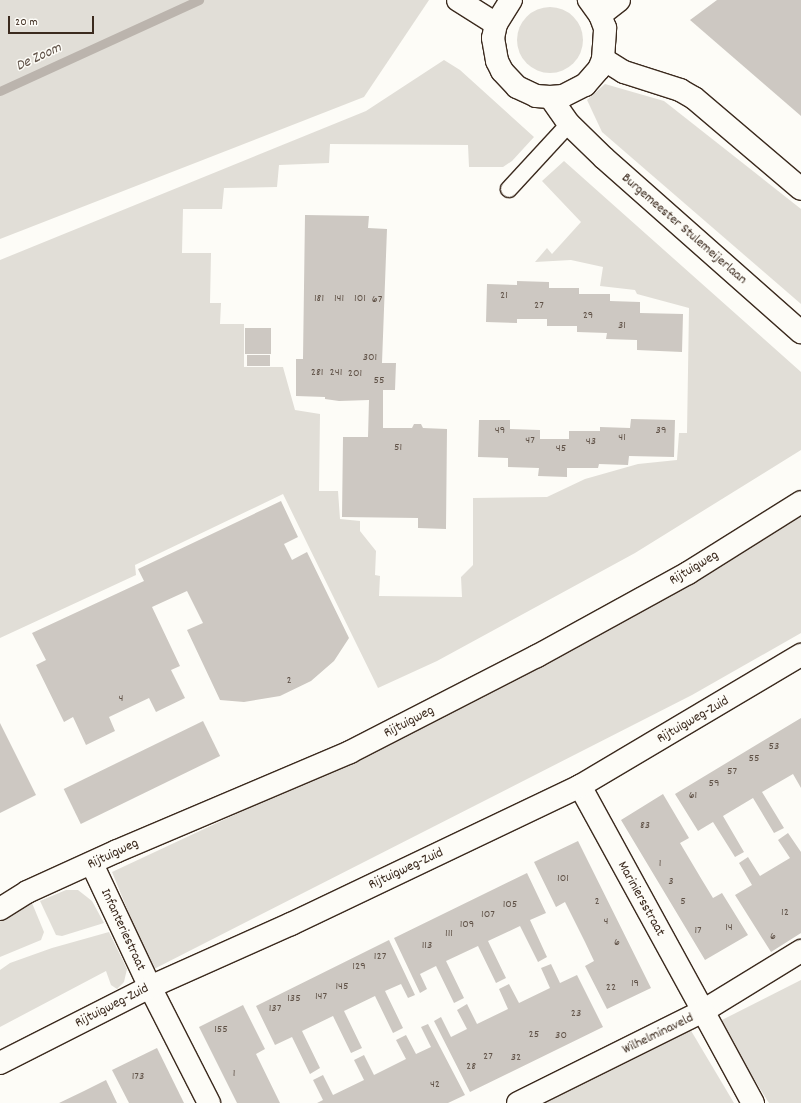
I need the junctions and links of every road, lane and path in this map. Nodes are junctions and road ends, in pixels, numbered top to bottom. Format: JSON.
{"nodes":[{"id":1,"x":458,"y":0,"type":"edge"},
{"id":2,"x":511,"y":0,"type":"edge"},
{"id":3,"x":619,"y":0,"type":"edge"},
{"id":4,"x":594,"y":8,"type":"edge"},
{"id":5,"x":496,"y":24,"type":"junction"},
{"id":6,"x":603,"y":59,"type":"junction"},
{"id":7,"x":550,"y":97,"type":"junction"},
{"id":8,"x":569,"y":124,"type":"junction"},
{"id":9,"x":509,"y":189,"type":"dead end"},
{"id":10,"x":801,"y":189,"type":"edge"},
{"id":11,"x":801,"y":332,"type":"edge"},
{"id":12,"x":801,"y":502,"type":"edge"},
{"id":13,"x":801,"y":655,"type":"edge"},
{"id":14,"x":580,"y":786,"type":"junction"},
{"id":15,"x":92,"y":864,"type":"junction"},
{"id":16,"x":0,"y":909,"type":"edge"},
{"id":17,"x":801,"y":951,"type":"edge"},
{"id":18,"x":150,"y":987,"type":"junction"},
{"id":19,"x":703,"y":1011,"type":"junction"},
{"id":20,"x":0,"y":1063,"type":"edge"},
{"id":21,"x":209,"y":1103,"type":"edge"},
{"id":22,"x":518,"y":1103,"type":"edge"},
{"id":23,"x":753,"y":1103,"type":"edge"}],
"edges":[{"from":1,"to":5,"type":"street"},
{"from":2,"to":5,"type":"street"},
{"from":3,"to":4,"type":"street"},
{"from":4,"to":6,"type":"street"},
{"from":5,"to":7,"type":"street"},
{"from":6,"to":7,"type":"street"},
{"from":6,"to":10,"type":"street"},
{"from":7,"to":8,"type":"street","name":"Burgemeester Stulemeijerlaan"},
{"from":8,"to":9,"type":"lane"},
{"from":8,"to":11,"type":"street","name":"Burgemeester Stulemeijerlaan"},
{"from":12,"to":15,"type":"street","name":"Rijtuigweg"},
{"from":13,"to":14,"type":"street","name":"Rijtuigweg-Zuid"},
{"from":14,"to":18,"type":"street","name":"Rijtuigweg-Zuid"},
{"from":14,"to":19,"type":"street","name":"Mariniersstraat"},
{"from":15,"to":16,"type":"street","name":"Rijtuigweg"},
{"from":15,"to":18,"type":"street","name":"Infanteriestraat"},
{"from":17,"to":19,"type":"street"},
{"from":18,"to":20,"type":"street","name":"Rijtuigweg-Zuid"},
{"from":18,"to":21,"type":"street","name":"Infanteriestraat"},
{"from":19,"to":22,"type":"street","name":"Wilhelminaveld"},
{"from":19,"to":23,"type":"street","name":"Wilhelminaveld"}]}
